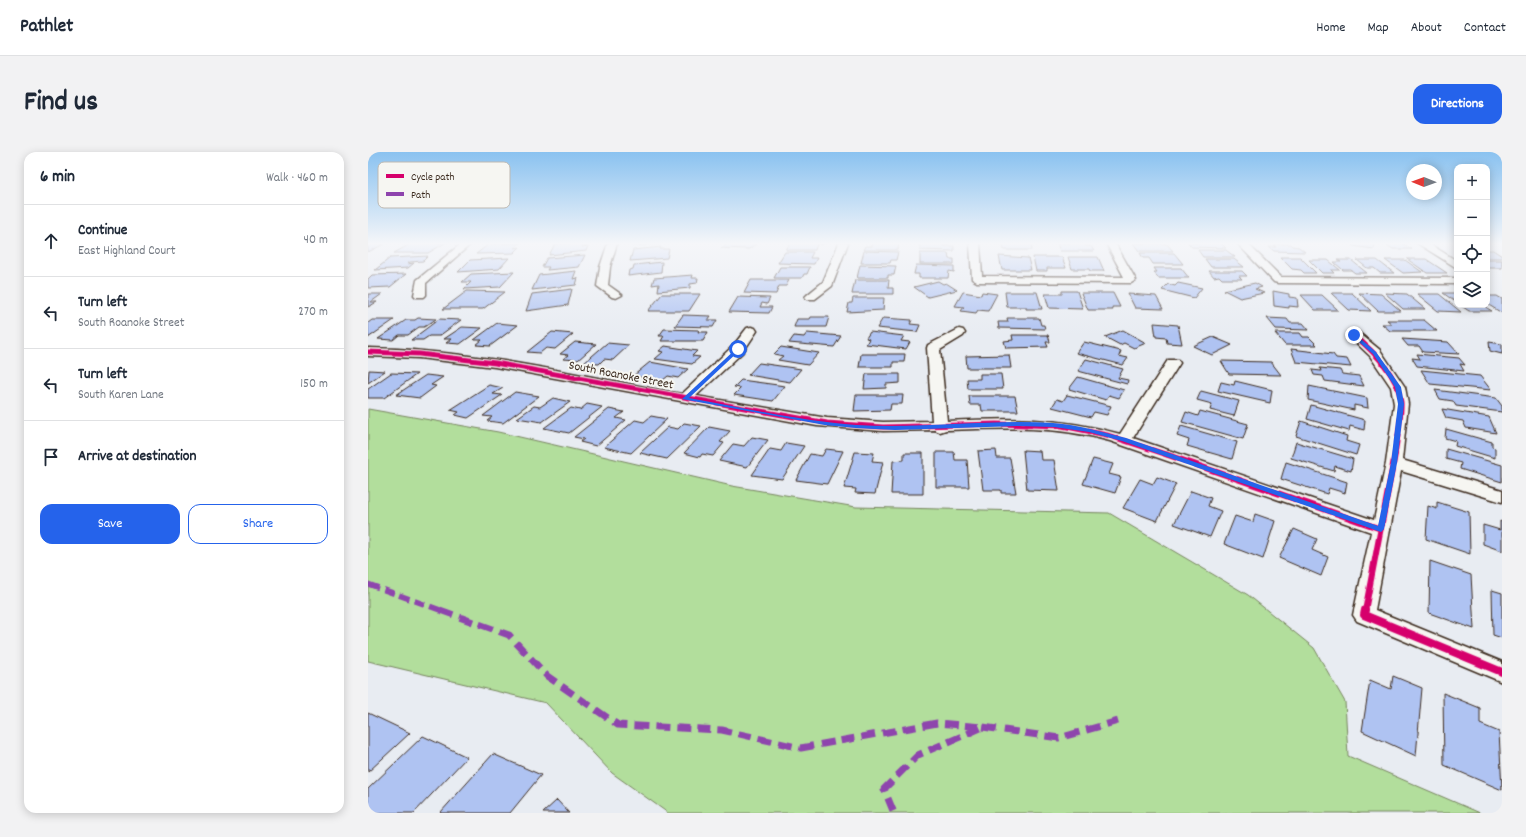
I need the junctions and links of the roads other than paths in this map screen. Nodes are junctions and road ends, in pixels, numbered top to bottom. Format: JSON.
{"nodes":[{"id":1,"x":431,"y":274,"type":"edge"},
{"id":2,"x":604,"y":274,"type":"edge"},
{"id":3,"x":832,"y":274,"type":"edge"},
{"id":4,"x":977,"y":274,"type":"edge"},
{"id":5,"x":1127,"y":274,"type":"edge"},
{"id":6,"x":1272,"y":274,"type":"edge"},
{"id":7,"x":1454,"y":281,"type":"edge"},
{"id":8,"x":420,"y":295,"type":"dead end"},
{"id":9,"x":616,"y":295,"type":"dead end"},
{"id":10,"x":810,"y":297,"type":"dead end"},
{"id":11,"x":752,"y":331,"type":"dead end"},
{"id":12,"x":959,"y":333,"type":"dead end"},
{"id":13,"x":1354,"y":335,"type":"dead end"},
{"id":14,"x":368,"y":352,"type":"edge"},
{"id":15,"x":1172,"y":363,"type":"dead end"},
{"id":16,"x":685,"y":399,"type":"junction"},
{"id":17,"x":940,"y":427,"type":"junction"},
{"id":18,"x":1124,"y":440,"type":"junction"},
{"id":19,"x":1394,"y":463,"type":"junction"},
{"id":20,"x":1502,"y":496,"type":"edge"},
{"id":21,"x":1381,"y":529,"type":"junction"},
{"id":22,"x":1502,"y":672,"type":"edge"}],
"edges":[{"from":1,"to":8,"type":"street"},
{"from":2,"to":9,"type":"street"},
{"from":3,"to":10,"type":"street"},
{"from":4,"to":5,"type":"street"},
{"from":6,"to":7,"type":"street"},
{"from":11,"to":16,"type":"street"},
{"from":12,"to":17,"type":"street"},
{"from":13,"to":19,"type":"street"},
{"from":14,"to":16,"type":"street","name":"South Roanoke Street"},
{"from":15,"to":18,"type":"street"},
{"from":16,"to":17,"type":"street","name":"South Roanoke Street"},
{"from":17,"to":18,"type":"street","name":"South Roanoke Street"},
{"from":18,"to":21,"type":"street","name":"South Roanoke Street"},
{"from":19,"to":20,"type":"street"},
{"from":19,"to":21,"type":"street"},
{"from":21,"to":22,"type":"street"}]}
